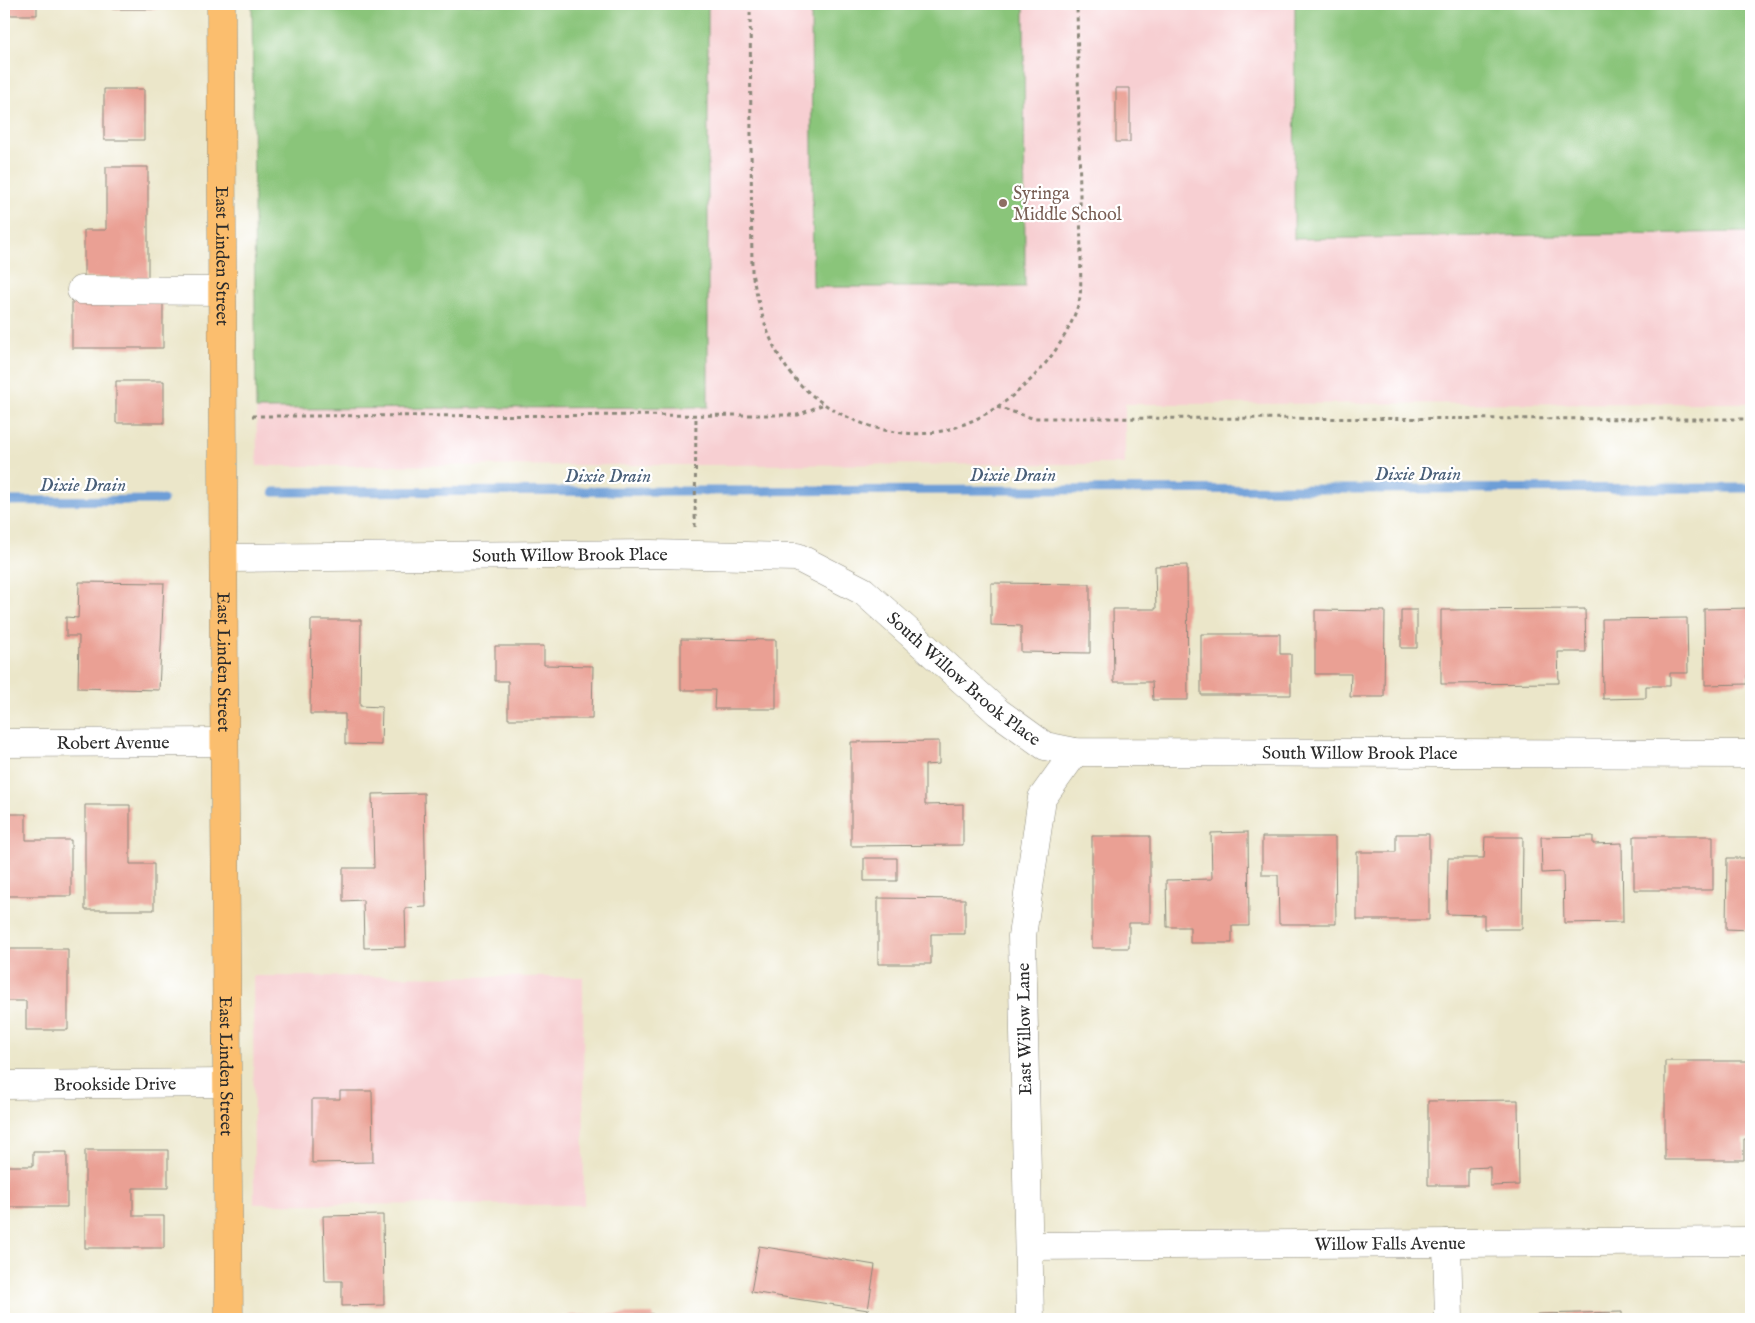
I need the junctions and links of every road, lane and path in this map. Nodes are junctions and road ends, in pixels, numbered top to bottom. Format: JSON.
{"nodes":[{"id":1,"x":221,"y":4,"type":"edge"},
{"id":2,"x":750,"y":4,"type":"edge"},
{"id":3,"x":1077,"y":4,"type":"edge"},
{"id":4,"x":81,"y":290,"type":"dead end"},
{"id":5,"x":223,"y":291,"type":"junction"},
{"id":6,"x":824,"y":404,"type":"junction"},
{"id":7,"x":996,"y":407,"type":"junction"},
{"id":8,"x":696,"y":415,"type":"junction"},
{"id":9,"x":224,"y":416,"type":"junction"},
{"id":10,"x":1751,"y":419,"type":"edge"},
{"id":11,"x":696,"y":518,"type":"dead end"},
{"id":12,"x":224,"y":558,"type":"junction"},
{"id":13,"x":223,"y":742,"type":"junction"},
{"id":14,"x":4,"y":743,"type":"edge"},
{"id":15,"x":1075,"y":752,"type":"junction"},
{"id":16,"x":1751,"y":754,"type":"edge"},
{"id":17,"x":226,"y":1083,"type":"junction"},
{"id":18,"x":4,"y":1085,"type":"edge"},
{"id":19,"x":1751,"y":1241,"type":"edge"},
{"id":20,"x":1447,"y":1243,"type":"junction"},
{"id":21,"x":1029,"y":1246,"type":"junction"},
{"id":22,"x":229,"y":1319,"type":"edge"},
{"id":23,"x":1030,"y":1319,"type":"edge"},
{"id":24,"x":1449,"y":1319,"type":"edge"}],
"edges":[{"from":1,"to":5,"type":"main road","name":"East Linden Street"},
{"from":2,"to":6,"type":"path"},
{"from":3,"to":7,"type":"path"},
{"from":4,"to":5,"type":"street"},
{"from":5,"to":9,"type":"main road","name":"East Linden Street"},
{"from":6,"to":7,"type":"path"},
{"from":6,"to":8,"type":"path"},
{"from":7,"to":10,"type":"path"},
{"from":8,"to":9,"type":"path"},
{"from":8,"to":11,"type":"path"},
{"from":9,"to":12,"type":"main road","name":"East Linden Street"},
{"from":12,"to":13,"type":"main road","name":"East Linden Street"},
{"from":12,"to":15,"type":"street","name":"South Willow Brook Place"},
{"from":13,"to":14,"type":"street","name":"Robert Avenue"},
{"from":13,"to":17,"type":"main road","name":"East Linden Street"},
{"from":15,"to":16,"type":"street","name":"South Willow Brook Place"},
{"from":15,"to":21,"type":"street","name":"East Willow Lane"},
{"from":17,"to":18,"type":"street","name":"Brookside Drive"},
{"from":17,"to":22,"type":"main road","name":"East Linden Street"},
{"from":19,"to":20,"type":"street","name":"Willow Falls Avenue"},
{"from":20,"to":21,"type":"street","name":"Willow Falls Avenue"},
{"from":20,"to":24,"type":"street"},
{"from":21,"to":23,"type":"street","name":"East Willow Lane"}]}
